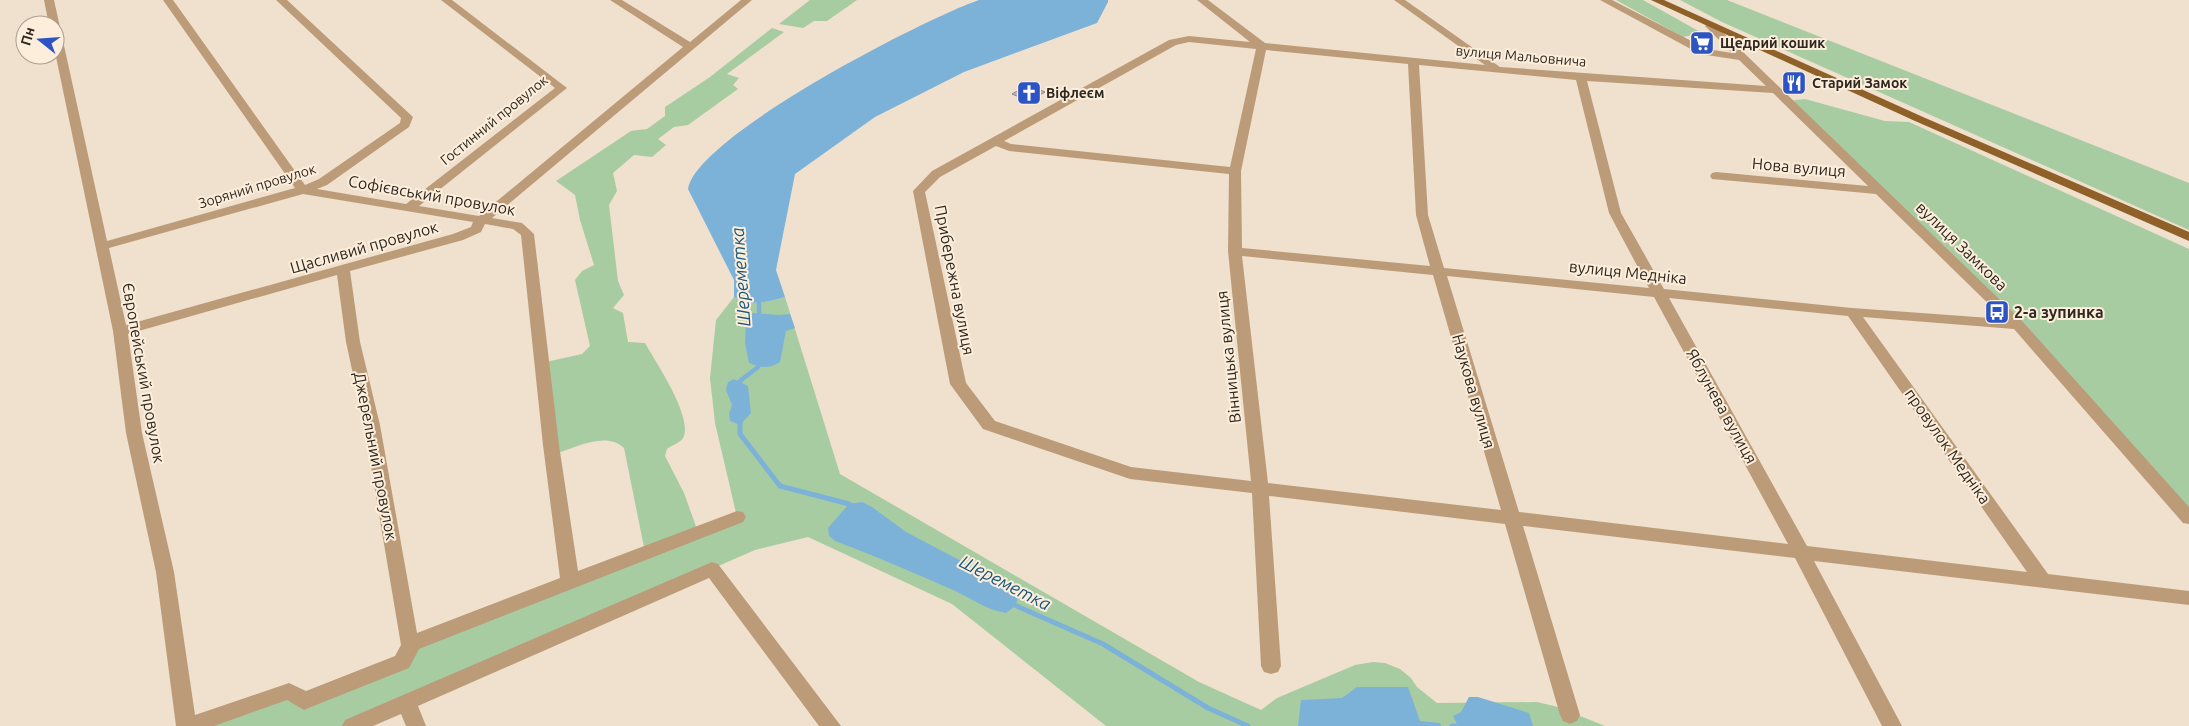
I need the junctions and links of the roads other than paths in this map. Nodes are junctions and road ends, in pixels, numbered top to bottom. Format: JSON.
{"nodes":[{"id":1,"x":49,"y":0,"type":"edge"},
{"id":2,"x":168,"y":0,"type":"edge"},
{"id":3,"x":281,"y":0,"type":"edge"},
{"id":4,"x":446,"y":0,"type":"edge"},
{"id":5,"x":615,"y":0,"type":"edge"},
{"id":6,"x":747,"y":0,"type":"edge"},
{"id":7,"x":1202,"y":0,"type":"edge"},
{"id":8,"x":1399,"y":0,"type":"edge"},
{"id":9,"x":1605,"y":0,"type":"edge"},
{"id":10,"x":1656,"y":0,"type":"edge"},
{"id":11,"x":52,"y":15,"type":"edge"},
{"id":12,"x":1710,"y":26,"type":"junction"},
{"id":13,"x":1262,"y":46,"type":"junction"},
{"id":14,"x":690,"y":47,"type":"junction"},
{"id":15,"x":1742,"y":56,"type":"junction"},
{"id":16,"x":1413,"y":61,"type":"junction"},
{"id":17,"x":64,"y":65,"type":"edge"},
{"id":18,"x":1498,"y":69,"type":"junction"},
{"id":19,"x":1580,"y":76,"type":"junction"},
{"id":20,"x":1778,"y":90,"type":"junction"},
{"id":21,"x":995,"y":141,"type":"junction"},
{"id":22,"x":1235,"y":171,"type":"junction"},
{"id":23,"x":1716,"y":176,"type":"dead end"},
{"id":24,"x":303,"y":190,"type":"junction"},
{"id":25,"x":1880,"y":191,"type":"junction"},
{"id":26,"x":407,"y":209,"type":"junction"},
{"id":27,"x":480,"y":221,"type":"junction"},
{"id":28,"x":2189,"y":237,"type":"edge"},
{"id":29,"x":103,"y":246,"type":"junction"},
{"id":30,"x":1235,"y":251,"type":"junction"},
{"id":31,"x":343,"y":269,"type":"junction"},
{"id":32,"x":1440,"y":271,"type":"junction"},
{"id":33,"x":1660,"y":293,"type":"junction"},
{"id":34,"x":1852,"y":312,"type":"junction"},
{"id":35,"x":2018,"y":325,"type":"junction"},
{"id":36,"x":120,"y":331,"type":"junction"},
{"id":37,"x":1260,"y":487,"type":"junction"},
{"id":38,"x":737,"y":517,"type":"dead end"},
{"id":39,"x":1511,"y":517,"type":"junction"},
{"id":40,"x":2189,"y":518,"type":"edge"},
{"id":41,"x":1801,"y":552,"type":"junction"},
{"id":42,"x":570,"y":581,"type":"junction"},
{"id":43,"x":2043,"y":581,"type":"junction"},
{"id":44,"x":2189,"y":598,"type":"edge"},
{"id":45,"x":409,"y":642,"type":"dead end"},
{"id":46,"x":1271,"y":666,"type":"dead end"},
{"id":47,"x":407,"y":703,"type":"junction"},
{"id":48,"x":1570,"y":715,"type":"dead end"},
{"id":49,"x":188,"y":726,"type":"edge"},
{"id":50,"x":352,"y":726,"type":"edge"},
{"id":51,"x":416,"y":726,"type":"edge"},
{"id":52,"x":831,"y":726,"type":"edge"},
{"id":53,"x":1892,"y":726,"type":"edge"}],
"edges":[{"from":1,"to":11,"type":"street","name":"Європейський провулок"},
{"from":2,"to":24,"type":"street"},
{"from":3,"to":24,"type":"street","name":"Зоряний провулок"},
{"from":4,"to":26,"type":"street","name":"Гостинний провулок"},
{"from":5,"to":14,"type":"street"},
{"from":6,"to":14,"type":"street","name":"Щасливий провулок"},
{"from":7,"to":13,"type":"street"},
{"from":8,"to":18,"type":"street"},
{"from":9,"to":15,"type":"street"},
{"from":10,"to":12,"type":"main road"},
{"from":12,"to":15,"type":"street","name":"вулиця Замкова"},
{"from":12,"to":28,"type":"main road"},
{"from":13,"to":16,"type":"street","name":"вулиця Мальовнича"},
{"from":13,"to":21,"type":"street","name":"Прибережна вулиця"},
{"from":13,"to":22,"type":"street","name":"Вінницька вулиця"},
{"from":14,"to":27,"type":"street","name":"Щасливий провулок"},
{"from":15,"to":20,"type":"street","name":"вулиця Замкова"},
{"from":16,"to":18,"type":"street","name":"вулиця Мальовнича"},
{"from":16,"to":32,"type":"street","name":"Наукова вулиця"},
{"from":17,"to":29,"type":"street","name":"Європейський провулок"},
{"from":18,"to":19,"type":"street","name":"вулиця Мальовнича"},
{"from":19,"to":20,"type":"street","name":"вулиця Мальовнича"},
{"from":19,"to":33,"type":"street","name":"Яблунева вулиця"},
{"from":20,"to":25,"type":"street","name":"вулиця Замкова"},
{"from":21,"to":22,"type":"street"},
{"from":21,"to":37,"type":"street","name":"Прибережна вулиця"},
{"from":22,"to":30,"type":"street","name":"Вінницька вулиця"},
{"from":23,"to":25,"type":"street","name":"Нова вулиця"},
{"from":24,"to":26,"type":"street","name":"Софієвський провулок"},
{"from":24,"to":29,"type":"street","name":"Зоряний провулок"},
{"from":25,"to":35,"type":"street","name":"вулиця Замкова"},
{"from":26,"to":27,"type":"street","name":"Софієвський провулок"},
{"from":27,"to":31,"type":"street","name":"Щасливий провулок"},
{"from":27,"to":42,"type":"street","name":"Софієвський провулок"},
{"from":29,"to":36,"type":"street","name":"Європейський провулок"},
{"from":30,"to":32,"type":"street","name":"вулиця Медніка"},
{"from":30,"to":37,"type":"street","name":"Вінницька вулиця"},
{"from":31,"to":36,"type":"street","name":"Щасливий провулок"},
{"from":31,"to":45,"type":"street","name":"Джерельний провулок"},
{"from":32,"to":33,"type":"street","name":"вулиця Медніка"},
{"from":32,"to":39,"type":"street","name":"Наукова вулиця"},
{"from":33,"to":34,"type":"street","name":"вулиця Медніка"},
{"from":33,"to":41,"type":"street","name":"Яблунева вулиця"},
{"from":34,"to":35,"type":"street","name":"вулиця Медніка"},
{"from":34,"to":43,"type":"street","name":"провулок Медніка"},
{"from":35,"to":40,"type":"street","name":"вулиця Замкова"},
{"from":36,"to":49,"type":"street","name":"Європейський провулок"},
{"from":37,"to":39,"type":"street"},
{"from":37,"to":46,"type":"street","name":"Вінницька вулиця"},
{"from":38,"to":42,"type":"street"},
{"from":39,"to":41,"type":"street"},
{"from":39,"to":48,"type":"street","name":"Наукова вулиця"},
{"from":41,"to":43,"type":"street"},
{"from":41,"to":53,"type":"street","name":"Яблунева вулиця"},
{"from":42,"to":49,"type":"street"},
{"from":43,"to":44,"type":"street"},
{"from":47,"to":50,"type":"street"},
{"from":47,"to":51,"type":"street"},
{"from":47,"to":52,"type":"street"}]}
